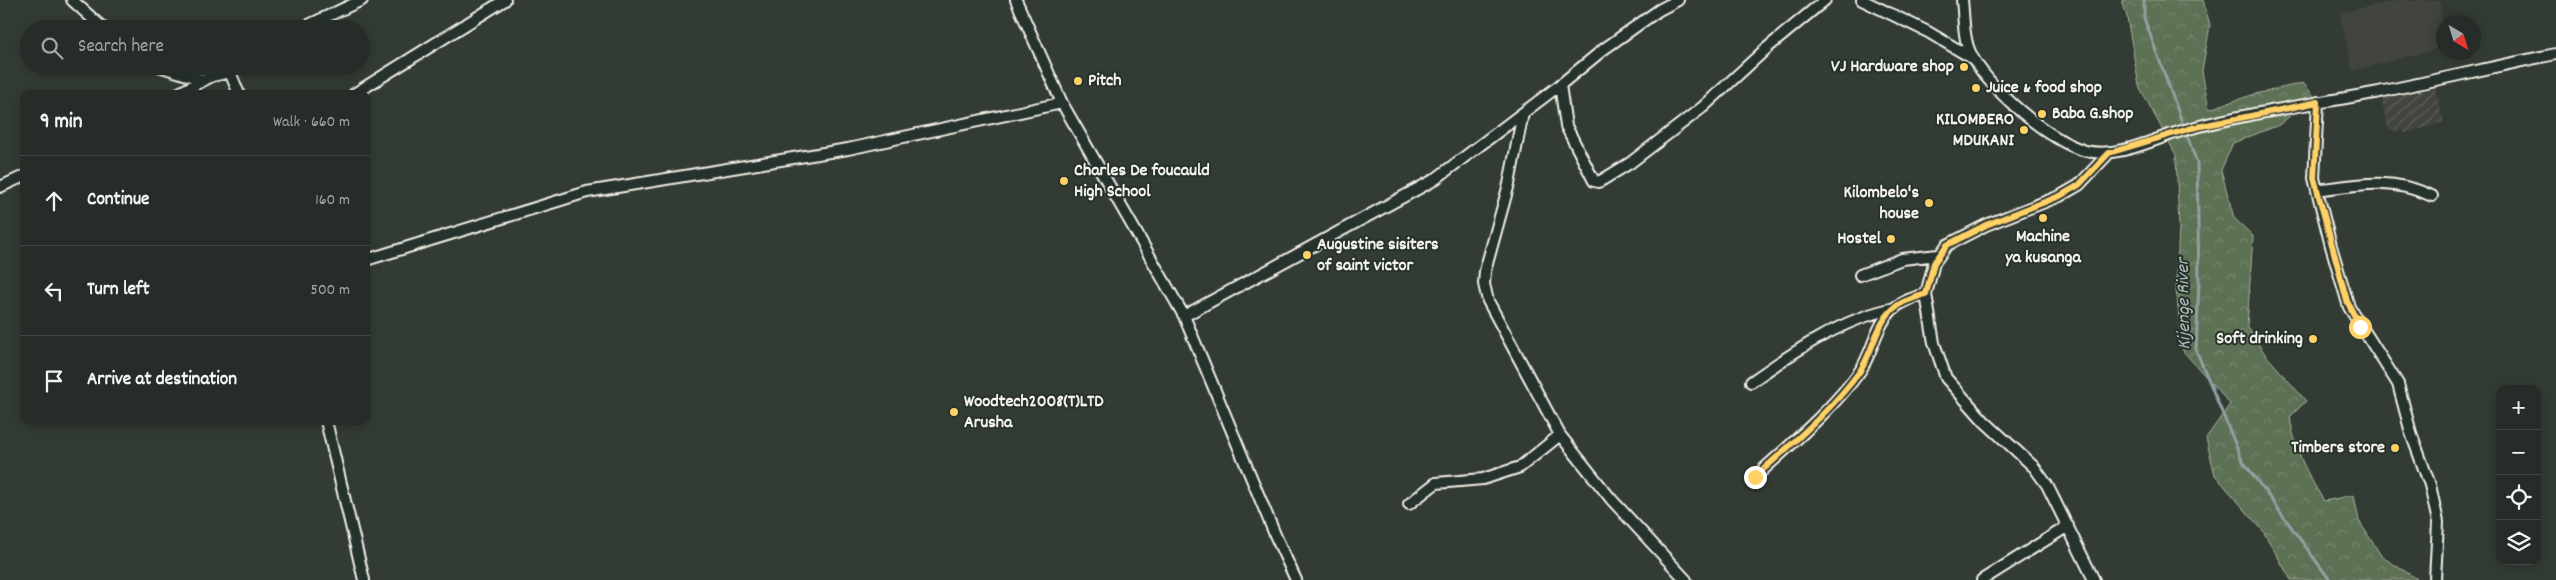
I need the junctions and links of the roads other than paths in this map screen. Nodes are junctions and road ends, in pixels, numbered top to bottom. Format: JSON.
{"nodes":[{"id":1,"x":72,"y":0,"type":"edge"},
{"id":2,"x":362,"y":0,"type":"edge"},
{"id":3,"x":505,"y":0,"type":"edge"},
{"id":4,"x":1016,"y":0,"type":"edge"},
{"id":5,"x":1678,"y":0,"type":"edge"},
{"id":6,"x":1825,"y":0,"type":"edge"},
{"id":7,"x":1862,"y":0,"type":"edge"},
{"id":8,"x":1962,"y":0,"type":"edge"},
{"id":9,"x":94,"y":20,"type":"edge"},
{"id":10,"x":319,"y":20,"type":"edge"},
{"id":11,"x":2556,"y":54,"type":"edge"},
{"id":12,"x":1973,"y":59,"type":"junction"},
{"id":13,"x":187,"y":75,"type":"edge"},
{"id":14,"x":217,"y":75,"type":"edge"},
{"id":15,"x":234,"y":75,"type":"edge"},
{"id":16,"x":203,"y":80,"type":"junction"},
{"id":17,"x":1560,"y":85,"type":"junction"},
{"id":18,"x":184,"y":90,"type":"edge"},
{"id":19,"x":238,"y":90,"type":"edge"},
{"id":20,"x":360,"y":90,"type":"edge"},
{"id":21,"x":2318,"y":102,"type":"junction"},
{"id":22,"x":1062,"y":103,"type":"junction"},
{"id":23,"x":1523,"y":113,"type":"junction"},
{"id":24,"x":2109,"y":153,"type":"junction"},
{"id":25,"x":20,"y":178,"type":"edge"},
{"id":26,"x":0,"y":187,"type":"edge"},
{"id":27,"x":2317,"y":190,"type":"junction"},
{"id":28,"x":2432,"y":196,"type":"dead end"},
{"id":29,"x":1938,"y":255,"type":"junction"},
{"id":30,"x":370,"y":259,"type":"edge"},
{"id":31,"x":1860,"y":275,"type":"dead end"},
{"id":32,"x":1926,"y":294,"type":"junction"},
{"id":33,"x":1895,"y":308,"type":"junction"},
{"id":34,"x":1184,"y":316,"type":"junction"},
{"id":35,"x":1751,"y":382,"type":"dead end"},
{"id":36,"x":327,"y":425,"type":"edge"},
{"id":37,"x":1560,"y":435,"type":"junction"},
{"id":38,"x":1755,"y":477,"type":"dead end"},
{"id":39,"x":1408,"y":504,"type":"dead end"},
{"id":40,"x":2068,"y":526,"type":"junction"},
{"id":41,"x":364,"y":580,"type":"edge"},
{"id":42,"x":1296,"y":580,"type":"edge"},
{"id":43,"x":1686,"y":580,"type":"edge"},
{"id":44,"x":1982,"y":580,"type":"edge"},
{"id":45,"x":2094,"y":580,"type":"edge"},
{"id":46,"x":2435,"y":580,"type":"edge"}],
"edges":[{"from":1,"to":9,"type":"street"},
{"from":2,"to":10,"type":"street"},
{"from":3,"to":20,"type":"street"},
{"from":4,"to":22,"type":"street"},
{"from":5,"to":17,"type":"street"},
{"from":6,"to":17,"type":"street"},
{"from":7,"to":12,"type":"street"},
{"from":8,"to":12,"type":"street"},
{"from":11,"to":21,"type":"street"},
{"from":12,"to":24,"type":"street"},
{"from":13,"to":16,"type":"street"},
{"from":14,"to":16,"type":"street"},
{"from":15,"to":19,"type":"street"},
{"from":16,"to":18,"type":"street"},
{"from":17,"to":23,"type":"street"},
{"from":21,"to":24,"type":"street"},
{"from":21,"to":27,"type":"street"},
{"from":22,"to":30,"type":"street"},
{"from":22,"to":34,"type":"street"},
{"from":23,"to":34,"type":"street"},
{"from":23,"to":37,"type":"street"},
{"from":24,"to":29,"type":"street"},
{"from":25,"to":26,"type":"street"},
{"from":27,"to":28,"type":"street"},
{"from":27,"to":46,"type":"street"},
{"from":29,"to":31,"type":"street"},
{"from":29,"to":32,"type":"street"},
{"from":32,"to":33,"type":"street"},
{"from":32,"to":40,"type":"street"},
{"from":33,"to":35,"type":"street"},
{"from":33,"to":38,"type":"street"},
{"from":34,"to":42,"type":"street"},
{"from":36,"to":41,"type":"street"},
{"from":37,"to":39,"type":"street"},
{"from":37,"to":43,"type":"street"},
{"from":40,"to":44,"type":"street"},
{"from":40,"to":45,"type":"street"}]}
